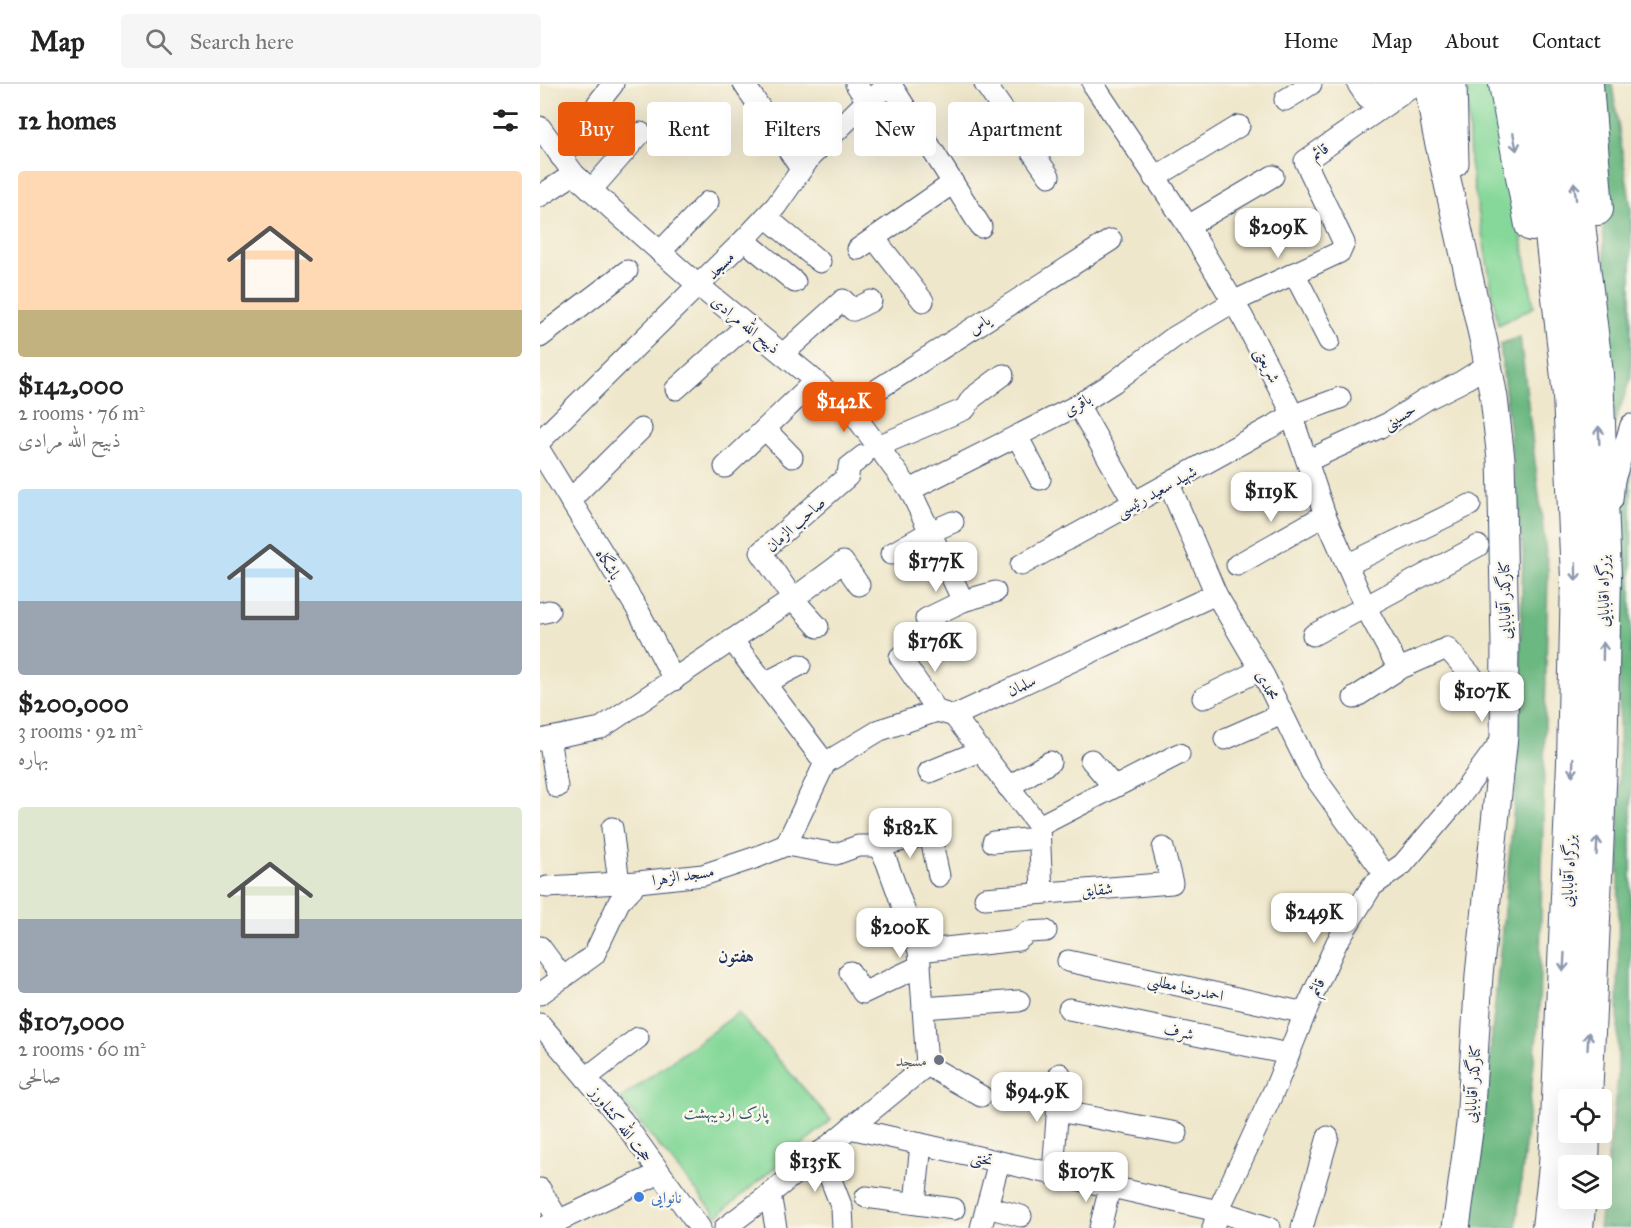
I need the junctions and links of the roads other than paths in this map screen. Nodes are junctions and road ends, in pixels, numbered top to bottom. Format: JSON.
{"nodes":[{"id":1,"x":613,"y":84,"type":"edge"},
{"id":2,"x":744,"y":84,"type":"edge"},
{"id":3,"x":892,"y":84,"type":"edge"},
{"id":4,"x":985,"y":84,"type":"edge"},
{"id":5,"x":1311,"y":84,"type":"edge"},
{"id":6,"x":1358,"y":84,"type":"edge"},
{"id":7,"x":1391,"y":84,"type":"edge"},
{"id":8,"x":1416,"y":84,"type":"edge"},
{"id":9,"x":1428,"y":84,"type":"edge"},
{"id":10,"x":1453,"y":84,"type":"edge"},
{"id":11,"x":1505,"y":84,"type":"edge"},
{"id":12,"x":1531,"y":84,"type":"edge"},
{"id":13,"x":1559,"y":84,"type":"edge"},
{"id":14,"x":1587,"y":84,"type":"edge"},
{"id":15,"x":1100,"y":87,"type":"edge"},
{"id":16,"x":861,"y":93,"type":"edge"},
{"id":17,"x":1286,"y":100,"type":"dead end"},
{"id":18,"x":1239,"y":126,"type":"dead end"},
{"id":19,"x":641,"y":134,"type":"dead end"},
{"id":20,"x":553,"y":150,"type":"edge"},
{"id":21,"x":801,"y":169,"type":"junction"},
{"id":22,"x":1049,"y":176,"type":"dead end"},
{"id":23,"x":1273,"y":176,"type":"dead end"},
{"id":24,"x":1154,"y":178,"type":"junction"},
{"id":25,"x":953,"y":183,"type":"junction"},
{"id":26,"x":591,"y":190,"type":"junction"},
{"id":27,"x":540,"y":196,"type":"edge"},
{"id":28,"x":708,"y":202,"type":"dead end"},
{"id":29,"x":766,"y":217,"type":"junction"},
{"id":30,"x":1455,"y":219,"type":"junction"},
{"id":31,"x":1188,"y":226,"type":"junction"},
{"id":32,"x":981,"y":227,"type":"dead end"},
{"id":33,"x":744,"y":240,"type":"junction"},
{"id":34,"x":1112,"y":240,"type":"dead end"},
{"id":35,"x":660,"y":252,"type":"junction"},
{"id":36,"x":820,"y":262,"type":"dead end"},
{"id":37,"x":627,"y":272,"type":"dead end"},
{"id":38,"x":1294,"y":273,"type":"junction"},
{"id":39,"x":795,"y":282,"type":"dead end"},
{"id":40,"x":699,"y":286,"type":"junction"},
{"id":41,"x":871,"y":301,"type":"dead end"},
{"id":42,"x":923,"y":301,"type":"dead end"},
{"id":43,"x":1233,"y":302,"type":"junction"},
{"id":44,"x":747,"y":325,"type":"junction"},
{"id":45,"x":540,"y":337,"type":"edge"},
{"id":46,"x":1329,"y":340,"type":"dead end"},
{"id":47,"x":783,"y":354,"type":"junction"},
{"id":48,"x":1488,"y":365,"type":"junction"},
{"id":49,"x":1597,"y":374,"type":"junction"},
{"id":50,"x":1003,"y":375,"type":"dead end"},
{"id":51,"x":815,"y":381,"type":"junction"},
{"id":52,"x":676,"y":389,"type":"dead end"},
{"id":53,"x":1340,"y":398,"type":"dead end"},
{"id":54,"x":1078,"y":405,"type":"junction"},
{"id":55,"x":847,"y":409,"type":"junction"},
{"id":56,"x":1292,"y":416,"type":"junction"},
{"id":57,"x":1631,"y":425,"type":"edge"},
{"id":58,"x":640,"y":429,"type":"dead end"},
{"id":59,"x":765,"y":429,"type":"junction"},
{"id":60,"x":1017,"y":436,"type":"junction"},
{"id":61,"x":540,"y":441,"type":"edge"},
{"id":62,"x":871,"y":451,"type":"junction"},
{"id":63,"x":792,"y":457,"type":"dead end"},
{"id":64,"x":1307,"y":460,"type":"junction"},
{"id":65,"x":543,"y":461,"type":"edge"},
{"id":66,"x":725,"y":467,"type":"dead end"},
{"id":67,"x":1040,"y":479,"type":"dead end"},
{"id":68,"x":1169,"y":484,"type":"junction"},
{"id":69,"x":910,"y":490,"type":"junction"},
{"id":70,"x":570,"y":500,"type":"junction"},
{"id":71,"x":1134,"y":503,"type":"junction"},
{"id":72,"x":1470,"y":505,"type":"dead end"},
{"id":73,"x":1574,"y":514,"type":"junction"},
{"id":74,"x":1325,"y":515,"type":"junction"},
{"id":75,"x":953,"y":522,"type":"dead end"},
{"id":76,"x":930,"y":532,"type":"junction"},
{"id":77,"x":1478,"y":546,"type":"dead end"},
{"id":78,"x":891,"y":554,"type":"dead end"},
{"id":79,"x":1021,"y":565,"type":"dead end"},
{"id":80,"x":1236,"y":565,"type":"dead end"},
{"id":81,"x":1347,"y":566,"type":"junction"},
{"id":82,"x":1604,"y":569,"type":"junction"},
{"id":83,"x":859,"y":585,"type":"dead end"},
{"id":84,"x":995,"y":591,"type":"dead end"},
{"id":85,"x":1216,"y":594,"type":"junction"},
{"id":86,"x":793,"y":599,"type":"junction"},
{"id":87,"x":963,"y":601,"type":"junction"},
{"id":88,"x":1365,"y":606,"type":"junction"},
{"id":89,"x":926,"y":619,"type":"dead end"},
{"id":90,"x":818,"y":627,"type":"dead end"},
{"id":91,"x":1313,"y":635,"type":"dead end"},
{"id":92,"x":732,"y":640,"type":"junction"},
{"id":93,"x":900,"y":657,"type":"dead end"},
{"id":94,"x":800,"y":665,"type":"dead end"},
{"id":95,"x":1399,"y":669,"type":"junction"},
{"id":96,"x":1260,"y":670,"type":"junction"},
{"id":97,"x":674,"y":680,"type":"junction"},
{"id":98,"x":1477,"y":681,"type":"dead end"},
{"id":99,"x":765,"y":683,"type":"junction"},
{"id":100,"x":1203,"y":698,"type":"dead end"},
{"id":101,"x":1354,"y":698,"type":"dead end"},
{"id":102,"x":946,"y":713,"type":"junction"},
{"id":103,"x":1282,"y":714,"type":"junction"},
{"id":104,"x":1504,"y":736,"type":"junction"},
{"id":105,"x":545,"y":739,"type":"edge"},
{"id":106,"x":1225,"y":739,"type":"dead end"},
{"id":107,"x":980,"y":751,"type":"junction"},
{"id":108,"x":1179,"y":754,"type":"dead end"},
{"id":109,"x":1091,"y":760,"type":"dead end"},
{"id":110,"x":1050,"y":762,"type":"dead end"},
{"id":111,"x":825,"y":763,"type":"junction"},
{"id":112,"x":929,"y":772,"type":"dead end"},
{"id":113,"x":557,"y":787,"type":"dead end"},
{"id":114,"x":1008,"y":787,"type":"junction"},
{"id":115,"x":1114,"y":787,"type":"junction"},
{"id":116,"x":612,"y":828,"type":"dead end"},
{"id":117,"x":1039,"y":832,"type":"junction"},
{"id":118,"x":993,"y":842,"type":"dead end"},
{"id":119,"x":786,"y":844,"type":"junction"},
{"id":120,"x":878,"y":846,"type":"junction"},
{"id":121,"x":1163,"y":848,"type":"dead end"},
{"id":122,"x":939,"y":876,"type":"dead end"},
{"id":123,"x":1386,"y":876,"type":"junction"},
{"id":124,"x":628,"y":883,"type":"junction"},
{"id":125,"x":547,"y":887,"type":"dead end"},
{"id":126,"x":1042,"y":893,"type":"junction"},
{"id":127,"x":985,"y":898,"type":"dead end"},
{"id":128,"x":1046,"y":931,"type":"dead end"},
{"id":129,"x":540,"y":947,"type":"edge"},
{"id":130,"x":920,"y":958,"type":"junction"},
{"id":131,"x":1068,"y":961,"type":"dead end"},
{"id":132,"x":850,"y":972,"type":"dead end"},
{"id":133,"x":563,"y":978,"type":"junction"},
{"id":134,"x":540,"y":994,"type":"edge"},
{"id":135,"x":1019,"y":1001,"type":"dead end"},
{"id":136,"x":923,"y":1008,"type":"junction"},
{"id":137,"x":1069,"y":1009,"type":"dead end"},
{"id":138,"x":1305,"y":1013,"type":"junction"},
{"id":139,"x":540,"y":1024,"type":"edge"},
{"id":140,"x":638,"y":1038,"type":"dead end"},
{"id":141,"x":1289,"y":1054,"type":"junction"},
{"id":142,"x":927,"y":1065,"type":"junction"},
{"id":143,"x":1060,"y":1074,"type":"dead end"},
{"id":144,"x":586,"y":1078,"type":"junction"},
{"id":145,"x":1586,"y":1089,"type":"edge"},
{"id":146,"x":981,"y":1096,"type":"dead end"},
{"id":147,"x":1058,"y":1112,"type":"junction"},
{"id":148,"x":850,"y":1128,"type":"junction"},
{"id":149,"x":1177,"y":1133,"type":"dead end"},
{"id":150,"x":1328,"y":1137,"type":"dead end"},
{"id":151,"x":921,"y":1144,"type":"junction"},
{"id":152,"x":820,"y":1152,"type":"junction"},
{"id":153,"x":999,"y":1162,"type":"junction"},
{"id":154,"x":660,"y":1173,"type":"junction"},
{"id":155,"x":1053,"y":1174,"type":"junction"},
{"id":156,"x":1110,"y":1187,"type":"junction"},
{"id":157,"x":540,"y":1189,"type":"edge"},
{"id":158,"x":770,"y":1194,"type":"junction"},
{"id":159,"x":866,"y":1197,"type":"dead end"},
{"id":160,"x":915,"y":1203,"type":"junction"},
{"id":161,"x":987,"y":1207,"type":"junction"},
{"id":162,"x":954,"y":1209,"type":"dead end"},
{"id":163,"x":1579,"y":1209,"type":"edge"},
{"id":164,"x":1021,"y":1216,"type":"dead end"},
{"id":165,"x":1216,"y":1220,"type":"edge"},
{"id":166,"x":551,"y":1224,"type":"edge"},
{"id":167,"x":700,"y":1228,"type":"edge"},
{"id":168,"x":725,"y":1228,"type":"edge"},
{"id":169,"x":776,"y":1228,"type":"edge"},
{"id":170,"x":843,"y":1228,"type":"edge"},
{"id":171,"x":981,"y":1228,"type":"edge"},
{"id":172,"x":1100,"y":1228,"type":"edge"},
{"id":173,"x":1270,"y":1228,"type":"edge"},
{"id":174,"x":1302,"y":1228,"type":"edge"},
{"id":175,"x":1456,"y":1228,"type":"edge"},
{"id":176,"x":1548,"y":1228,"type":"edge"},
{"id":177,"x":1577,"y":1228,"type":"edge"}],
"edges":[{"from":1,"to":20,"type":"street"},
{"from":2,"to":21,"type":"street"},
{"from":3,"to":16,"type":"street","name":"مسجد"},
{"from":3,"to":25,"type":"street"},
{"from":4,"to":22,"type":"street"},
{"from":5,"to":17,"type":"street"},
{"from":6,"to":7,"type":"street"},
{"from":8,"to":38,"type":"street","name":"قائم"},
{"from":9,"to":30,"type":"main road","name":"کنارگذر آقابابایی"},
{"from":10,"to":30,"type":"main road"},
{"from":11,"to":73,"type":"highway","one_way":true},
{"from":12,"to":73,"type":"highway"},
{"from":49,"to":13,"type":"highway","name":"بزرگراه اقابابایی","one_way":true},
{"from":14,"to":49,"type":"highway"},
{"from":15,"to":24,"type":"street","name":"شریعتی"},
{"from":16,"to":21,"type":"street","name":"مسجد"},
{"from":18,"to":24,"type":"street"},
{"from":19,"to":26,"type":"street"},
{"from":20,"to":26,"type":"street","name":"ذبیح الله مرادی"},
{"from":20,"to":27,"type":"street"},
{"from":21,"to":29,"type":"street","name":"مسجد"},
{"from":23,"to":31,"type":"street"},
{"from":24,"to":31,"type":"street","name":"شریعتی"},
{"from":25,"to":32,"type":"street"},
{"from":25,"to":42,"type":"street"},
{"from":26,"to":35,"type":"street","name":"ذبیح الله مرادی"},
{"from":28,"to":35,"type":"street"},
{"from":29,"to":33,"type":"street","name":"مسجد"},
{"from":29,"to":36,"type":"street"},
{"from":30,"to":48,"type":"main road","name":"کنارگذر آقابابایی"},
{"from":31,"to":43,"type":"street","name":"شریعتی"},
{"from":33,"to":39,"type":"street"},
{"from":33,"to":40,"type":"street","name":"مسجد"},
{"from":34,"to":55,"type":"street","name":"یاس"},
{"from":35,"to":40,"type":"street","name":"ذبیح الله مرادی"},
{"from":37,"to":45,"type":"street"},
{"from":38,"to":43,"type":"street"},
{"from":38,"to":46,"type":"street"},
{"from":40,"to":44,"type":"street","name":"ذبیح الله مرادی"},
{"from":40,"to":61,"type":"street","name":"مسجد"},
{"from":41,"to":47,"type":"street"},
{"from":43,"to":54,"type":"street","name":"باقری"},
{"from":43,"to":56,"type":"street","name":"شریعتی"},
{"from":44,"to":47,"type":"street","name":"ذبیح الله مرادی"},
{"from":44,"to":52,"type":"street"},
{"from":47,"to":51,"type":"street","name":"ذبیح الله مرادی"},
{"from":48,"to":64,"type":"street","name":"حسینی"},
{"from":48,"to":104,"type":"main road","name":"کنارگذر آقابابایی"},
{"from":82,"to":49,"type":"highway","name":"بزرگراه اقابابایی","one_way":true},
{"from":50,"to":62,"type":"street"},
{"from":51,"to":55,"type":"street","name":"ذبیح الله مرادی"},
{"from":51,"to":59,"type":"street"},
{"from":53,"to":56,"type":"street","name":"شهید سعید رئیسی"},
{"from":54,"to":60,"type":"street","name":"باقری"},
{"from":54,"to":71,"type":"street"},
{"from":55,"to":62,"type":"street","name":"ذبیح الله مرادی"},
{"from":56,"to":64,"type":"street","name":"شریعتی"},
{"from":56,"to":68,"type":"street","name":"شهید سعید رئیسی"},
{"from":57,"to":82,"type":"street"},
{"from":58,"to":70,"type":"street"},
{"from":59,"to":63,"type":"street"},
{"from":59,"to":66,"type":"street"},
{"from":60,"to":67,"type":"street"},
{"from":60,"to":69,"type":"street","name":"باقری"},
{"from":62,"to":69,"type":"street","name":"ذبیح الله مرادی"},
{"from":62,"to":86,"type":"street","name":"صاحب الزمان"},
{"from":64,"to":74,"type":"street","name":"شریعتی"},
{"from":65,"to":70,"type":"street","name":"باشگاه"},
{"from":68,"to":71,"type":"street","name":"شهید سعید رئیسی"},
{"from":68,"to":85,"type":"street","name":"محمدی"},
{"from":69,"to":76,"type":"street","name":"ذبیح الله مرادی"},
{"from":70,"to":97,"type":"street","name":"باشگاه"},
{"from":71,"to":79,"type":"street","name":"شهید سعید رئیسی"},
{"from":72,"to":81,"type":"street"},
{"from":73,"to":176,"type":"highway","name":"بزرگراه آقابابایی","one_way":true},
{"from":74,"to":80,"type":"street"},
{"from":74,"to":81,"type":"street","name":"شریعتی"},
{"from":75,"to":76,"type":"street"},
{"from":76,"to":78,"type":"street"},
{"from":76,"to":87,"type":"street","name":"ذبیح الله مرادی"},
{"from":77,"to":88,"type":"street"},
{"from":81,"to":88,"type":"street","name":"شریعتی"},
{"from":145,"to":82,"type":"highway","name":"بزرگراه اقابابایی","one_way":true},
{"from":83,"to":86,"type":"street"},
{"from":84,"to":87,"type":"street"},
{"from":85,"to":96,"type":"street","name":"محمدی"},
{"from":85,"to":102,"type":"street","name":"سلمان"},
{"from":86,"to":90,"type":"street"},
{"from":86,"to":92,"type":"street"},
{"from":87,"to":89,"type":"street"},
{"from":88,"to":91,"type":"street"},
{"from":88,"to":95,"type":"street","name":"شریعتی"},
{"from":92,"to":97,"type":"street"},
{"from":92,"to":99,"type":"street"},
{"from":93,"to":102,"type":"street"},
{"from":94,"to":99,"type":"street"},
{"from":95,"to":98,"type":"street"},
{"from":95,"to":101,"type":"street"},
{"from":96,"to":100,"type":"street"},
{"from":96,"to":103,"type":"street","name":"محمدی"},
{"from":97,"to":105,"type":"street"},
{"from":99,"to":111,"type":"street"},
{"from":102,"to":107,"type":"street"},
{"from":102,"to":111,"type":"street","name":"سلمان"},
{"from":103,"to":106,"type":"street"},
{"from":103,"to":123,"type":"street","name":"محمدی"},
{"from":104,"to":123,"type":"street","name":"قائم"},
{"from":104,"to":175,"type":"main road","name":"کنارگذر آقابابایی"},
{"from":105,"to":113,"type":"street"},
{"from":107,"to":112,"type":"street"},
{"from":107,"to":114,"type":"street"},
{"from":108,"to":115,"type":"street"},
{"from":109,"to":115,"type":"street"},
{"from":110,"to":114,"type":"street"},
{"from":111,"to":119,"type":"street"},
{"from":114,"to":117,"type":"street"},
{"from":115,"to":117,"type":"street"},
{"from":116,"to":124,"type":"street"},
{"from":117,"to":118,"type":"street"},
{"from":117,"to":126,"type":"street"},
{"from":119,"to":120,"type":"street"},
{"from":119,"to":124,"type":"street","name":"مسجد الزهرا"},
{"from":120,"to":122,"type":"street"},
{"from":120,"to":130,"type":"street"},
{"from":121,"to":126,"type":"street","name":"شقایق"},
{"from":123,"to":138,"type":"street","name":"قائم"},
{"from":124,"to":125,"type":"street"},
{"from":124,"to":133,"type":"street","name":"مسجد الزهرا"},
{"from":126,"to":127,"type":"street","name":"شقایق"},
{"from":128,"to":130,"type":"street"},
{"from":129,"to":133,"type":"street"},
{"from":130,"to":132,"type":"street"},
{"from":130,"to":136,"type":"street"},
{"from":131,"to":138,"type":"street","name":"احمدرضا مطلبی"},
{"from":133,"to":134,"type":"street","name":"مسجد الزهرا"},
{"from":135,"to":136,"type":"street"},
{"from":136,"to":142,"type":"street"},
{"from":137,"to":141,"type":"street","name":"شرف"},
{"from":138,"to":141,"type":"street","name":"قائم"},
{"from":139,"to":144,"type":"street","name":"حجت الله کشاورز"},
{"from":140,"to":144,"type":"street"},
{"from":141,"to":165,"type":"street","name":"قائم"},
{"from":142,"to":146,"type":"street"},
{"from":142,"to":148,"type":"street"},
{"from":143,"to":147,"type":"street"},
{"from":144,"to":154,"type":"street","name":"حجت الله کشاورز"},
{"from":147,"to":149,"type":"street"},
{"from":147,"to":155,"type":"street"},
{"from":148,"to":151,"type":"street","name":"تختی"},
{"from":148,"to":152,"type":"street"},
{"from":150,"to":174,"type":"street"},
{"from":151,"to":153,"type":"street","name":"تختی"},
{"from":151,"to":160,"type":"street"},
{"from":152,"to":158,"type":"street"},
{"from":152,"to":170,"type":"street"},
{"from":153,"to":155,"type":"street","name":"تختی"},
{"from":153,"to":161,"type":"street"},
{"from":154,"to":166,"type":"street"},
{"from":154,"to":167,"type":"street","name":"حجت الله کشاورز"},
{"from":155,"to":156,"type":"street","name":"تختی"},
{"from":156,"to":165,"type":"street","name":"تختی"},
{"from":156,"to":172,"type":"street"},
{"from":157,"to":166,"type":"street"},
{"from":158,"to":168,"type":"street"},
{"from":158,"to":169,"type":"street"},
{"from":159,"to":160,"type":"street"},
{"from":160,"to":162,"type":"street"},
{"from":161,"to":164,"type":"street"},
{"from":161,"to":171,"type":"street"},
{"from":163,"to":177,"type":"highway"},
{"from":165,"to":173,"type":"street","name":"تختی"}]}
